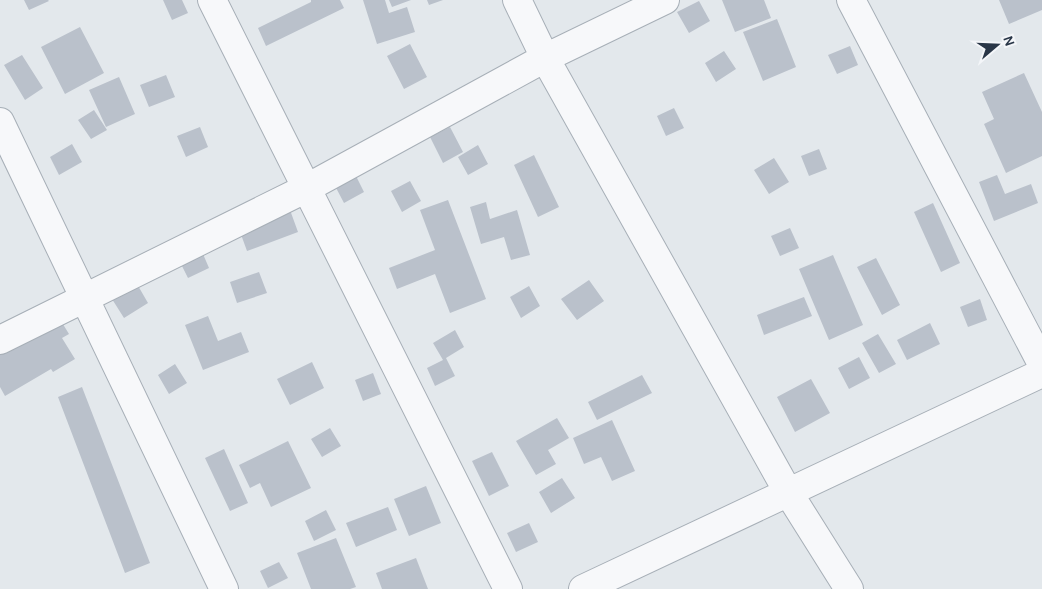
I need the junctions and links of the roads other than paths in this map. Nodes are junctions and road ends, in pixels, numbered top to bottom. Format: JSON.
{"nodes":[{"id":1,"x":212,"y":0,"type":"edge"},
{"id":2,"x":517,"y":0,"type":"edge"},
{"id":3,"x":665,"y":0,"type":"edge"},
{"id":4,"x":851,"y":0,"type":"edge"},
{"id":5,"x":545,"y":58,"type":"junction"},
{"id":6,"x":0,"y":122,"type":"edge"},
{"id":7,"x":307,"y":188,"type":"junction"},
{"id":8,"x":84,"y":298,"type":"junction"},
{"id":9,"x":0,"y":340,"type":"edge"},
{"id":10,"x":1042,"y":364,"type":"edge"},
{"id":11,"x":1042,"y":373,"type":"edge"},
{"id":12,"x":788,"y":492,"type":"junction"},
{"id":13,"x":224,"y":589,"type":"edge"},
{"id":14,"x":508,"y":589,"type":"edge"},
{"id":15,"x":583,"y":589,"type":"edge"},
{"id":16,"x":849,"y":589,"type":"edge"}],
"edges":[{"from":1,"to":7,"type":"street"},
{"from":2,"to":5,"type":"street"},
{"from":3,"to":5,"type":"street"},
{"from":4,"to":10,"type":"street"},
{"from":5,"to":7,"type":"street"},
{"from":5,"to":12,"type":"street"},
{"from":6,"to":8,"type":"street"},
{"from":7,"to":8,"type":"street"},
{"from":7,"to":14,"type":"street"},
{"from":8,"to":9,"type":"street"},
{"from":8,"to":13,"type":"street"},
{"from":11,"to":12,"type":"street"},
{"from":12,"to":15,"type":"street"},
{"from":12,"to":16,"type":"street"}]}
